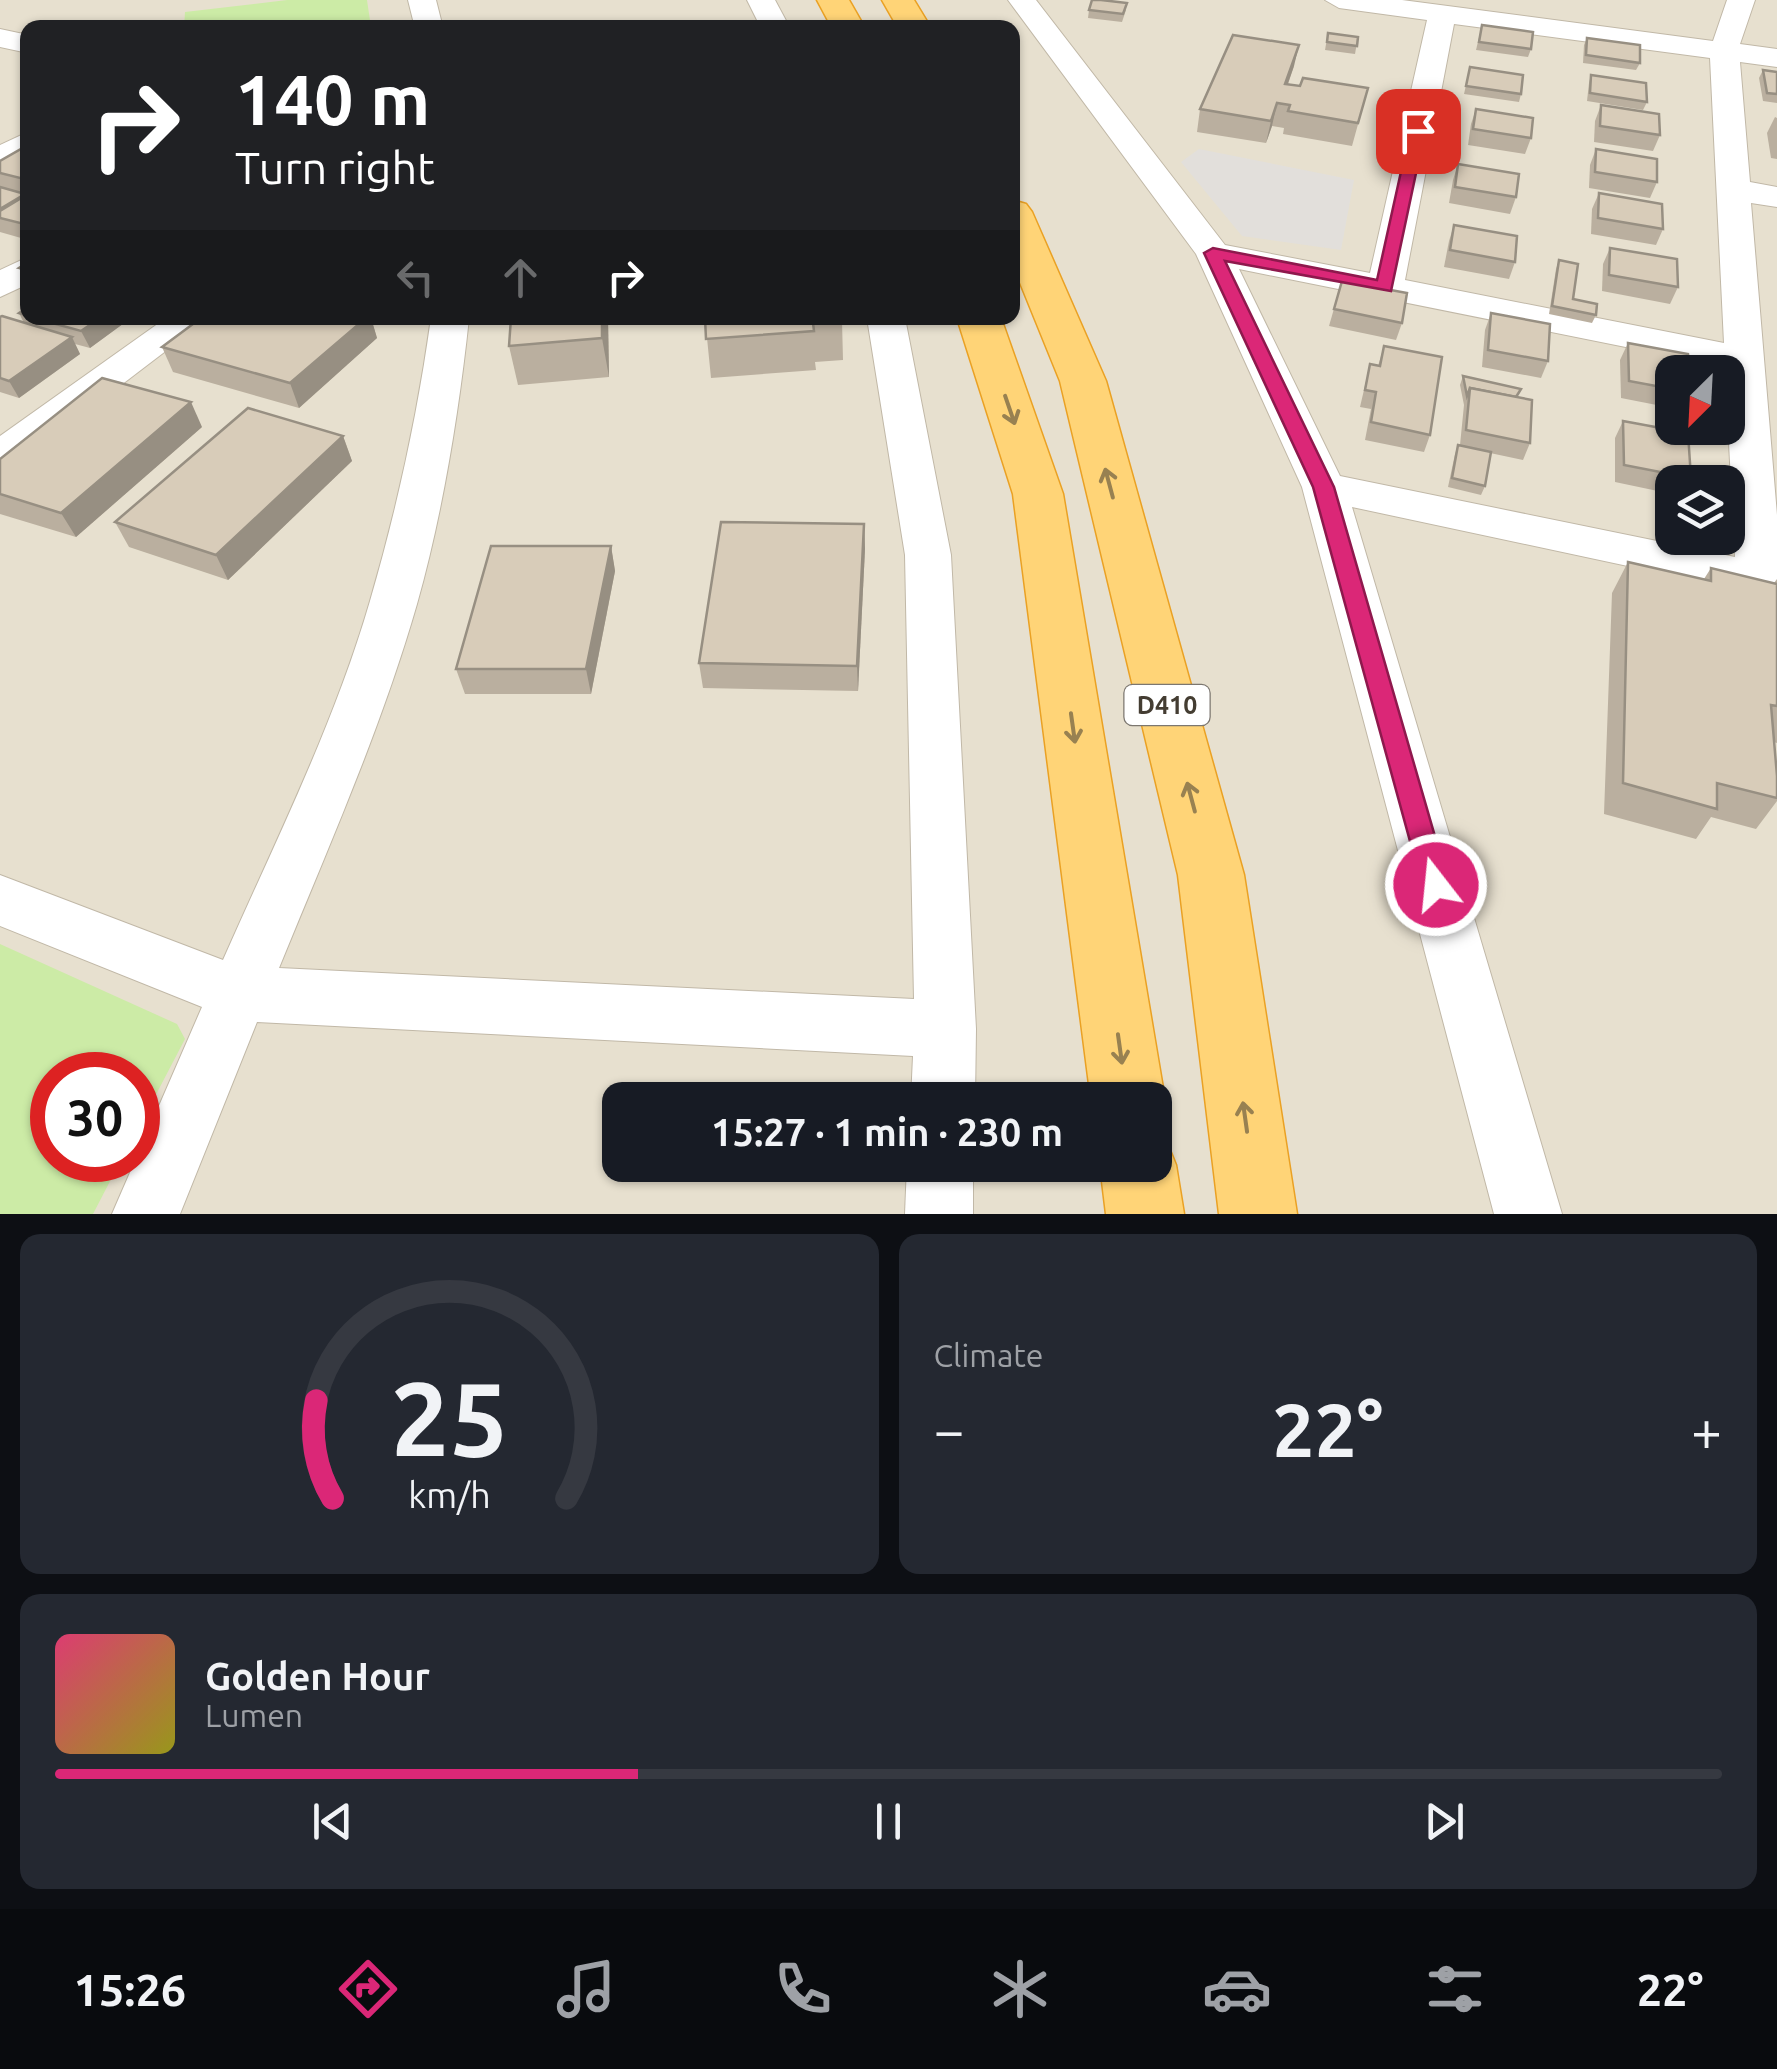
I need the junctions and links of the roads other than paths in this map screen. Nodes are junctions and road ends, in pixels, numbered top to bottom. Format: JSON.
{"nodes":[{"id":1,"x":1022,"y":0,"type":"edge"},
{"id":2,"x":1340,"y":0,"type":"edge"},
{"id":3,"x":1741,"y":0,"type":"edge"},
{"id":4,"x":1442,"y":14,"type":"junction"},
{"id":5,"x":1724,"y":50,"type":"junction"},
{"id":6,"x":1777,"y":58,"type":"edge"},
{"id":7,"x":1736,"y":190,"type":"junction"},
{"id":8,"x":1777,"y":196,"type":"edge"},
{"id":9,"x":1020,"y":231,"type":"edge"},
{"id":10,"x":1213,"y":253,"type":"junction"},
{"id":11,"x":1385,"y":287,"type":"junction"},
{"id":12,"x":180,"y":325,"type":"edge"},
{"id":13,"x":449,"y":325,"type":"edge"},
{"id":14,"x":887,"y":325,"type":"edge"},
{"id":15,"x":981,"y":325,"type":"edge"},
{"id":16,"x":1746,"y":359,"type":"junction"},
{"id":17,"x":0,"y":456,"type":"edge"},
{"id":18,"x":1324,"y":487,"type":"junction"},
{"id":19,"x":1768,"y":580,"type":"edge"},
{"id":20,"x":0,"y":900,"type":"edge"},
{"id":21,"x":239,"y":994,"type":"junction"},
{"id":22,"x":945,"y":1029,"type":"junction"},
{"id":23,"x":943,"y":1082,"type":"edge"},
{"id":24,"x":1125,"y":1082,"type":"edge"},
{"id":25,"x":939,"y":1182,"type":"edge"},
{"id":26,"x":1140,"y":1182,"type":"edge"},
{"id":27,"x":146,"y":1214,"type":"edge"},
{"id":28,"x":938,"y":1214,"type":"edge"},
{"id":29,"x":1145,"y":1214,"type":"edge"},
{"id":30,"x":1258,"y":1214,"type":"edge"},
{"id":31,"x":1528,"y":1214,"type":"edge"}],
"edges":[{"from":1,"to":10,"type":"street"},
{"from":2,"to":4,"type":"street"},
{"from":3,"to":5,"type":"street"},
{"from":4,"to":5,"type":"street"},
{"from":4,"to":11,"type":"street"},
{"from":5,"to":6,"type":"street"},
{"from":5,"to":7,"type":"street"},
{"from":7,"to":8,"type":"street"},
{"from":7,"to":16,"type":"street"},
{"from":30,"to":9,"type":"highway","number":"D410","one_way":true},
{"from":10,"to":11,"type":"street"},
{"from":10,"to":18,"type":"street"},
{"from":11,"to":16,"type":"street"},
{"from":12,"to":17,"type":"street"},
{"from":13,"to":21,"type":"street"},
{"from":14,"to":22,"type":"street"},
{"from":15,"to":24,"type":"highway","one_way":true},
{"from":16,"to":19,"type":"street"},
{"from":18,"to":19,"type":"street"},
{"from":18,"to":31,"type":"street"},
{"from":20,"to":21,"type":"street"},
{"from":21,"to":22,"type":"street"},
{"from":21,"to":27,"type":"street"},
{"from":22,"to":23,"type":"street"},
{"from":25,"to":28,"type":"street"},
{"from":26,"to":29,"type":"highway"}]}
